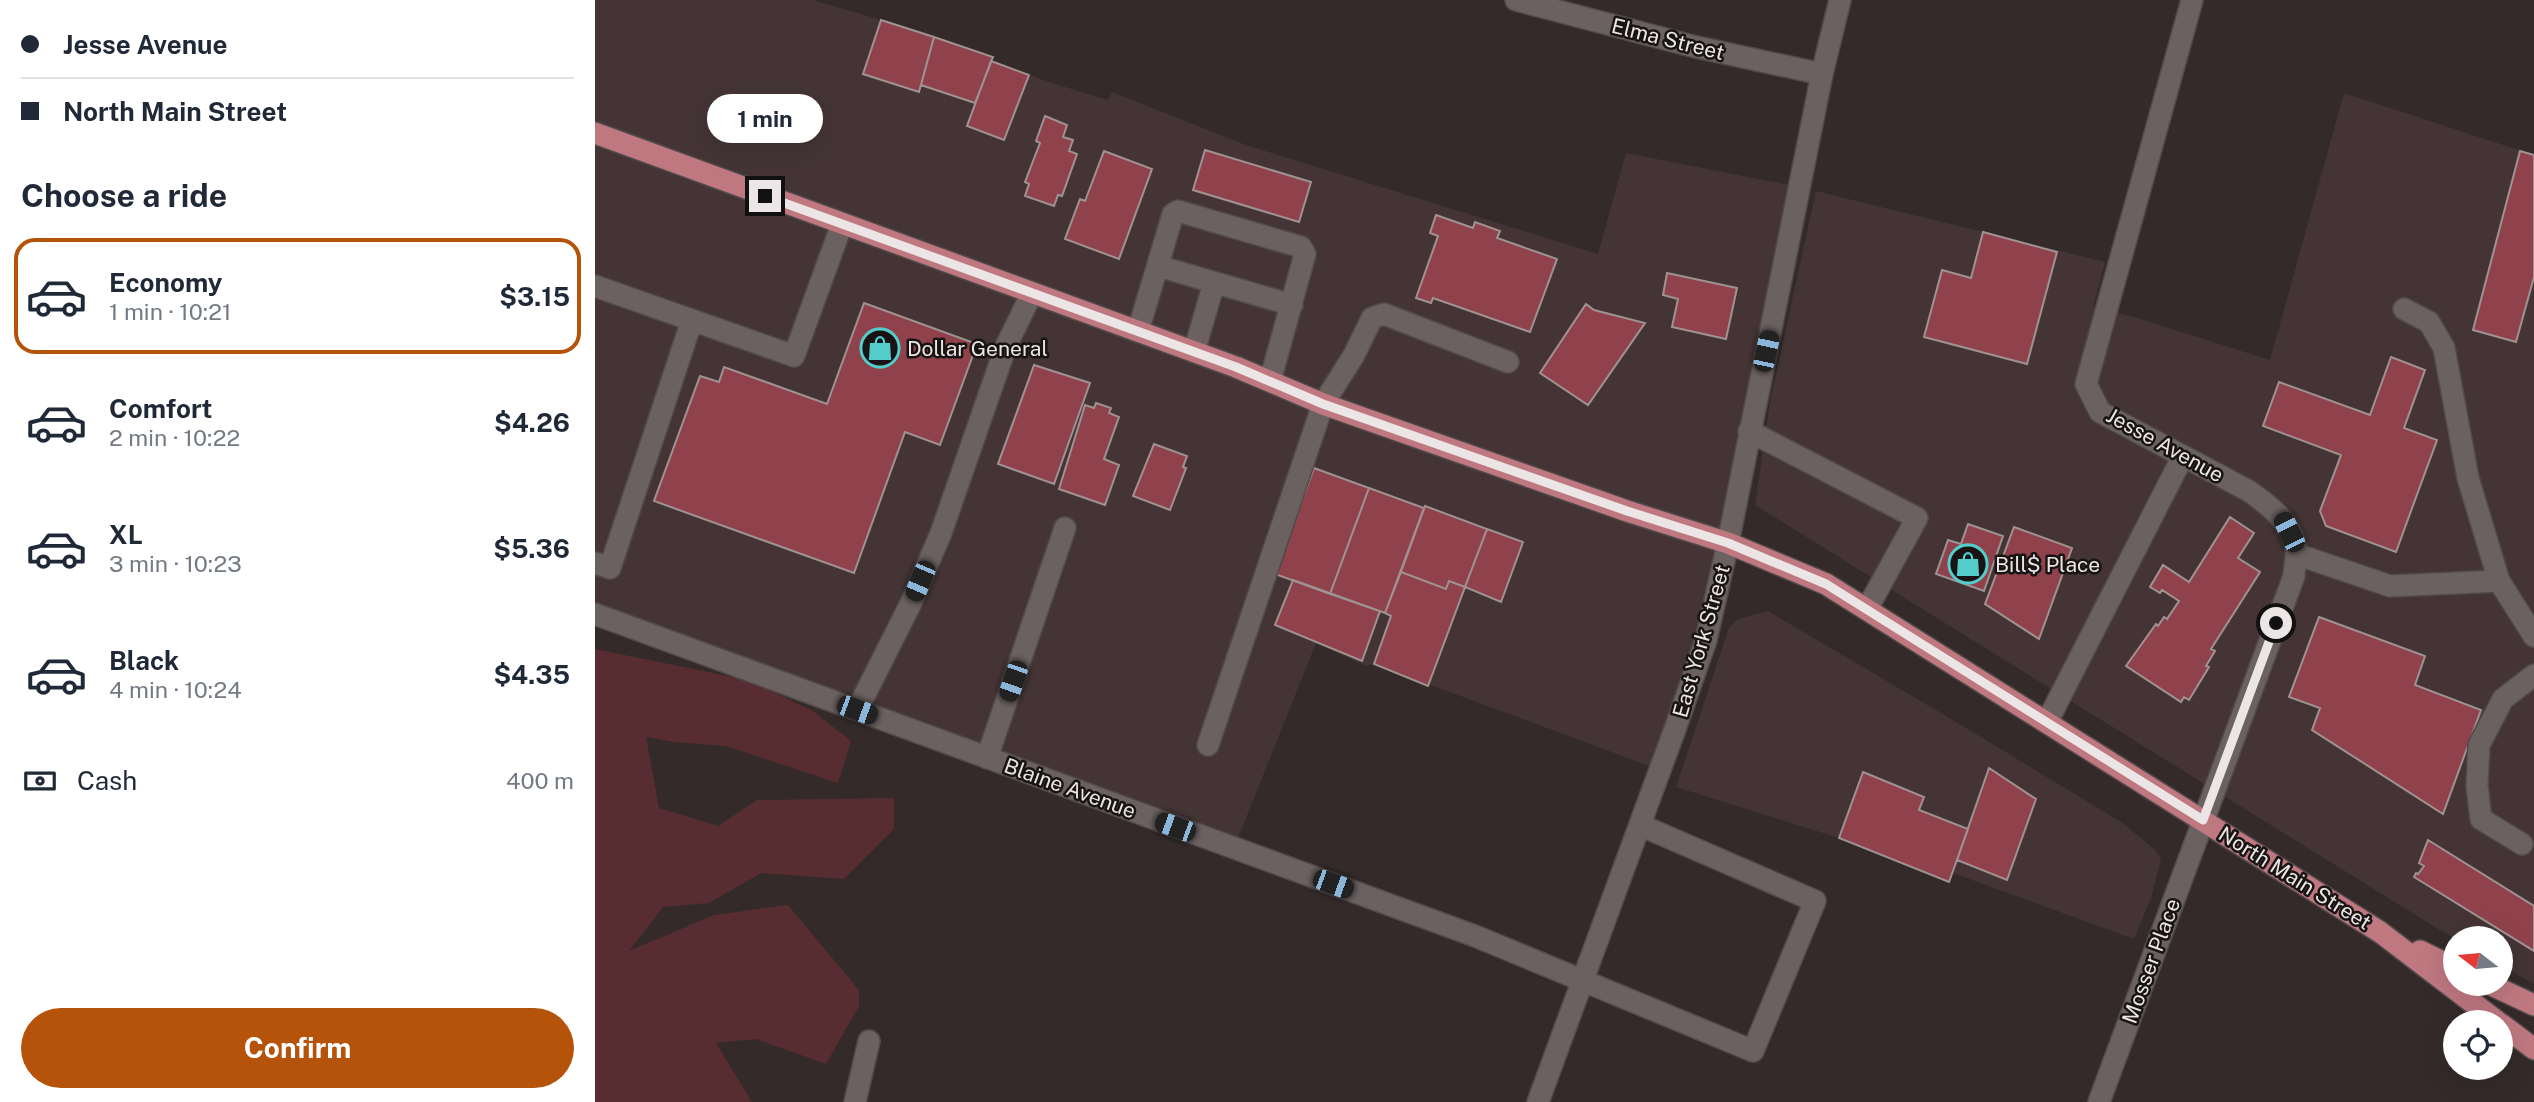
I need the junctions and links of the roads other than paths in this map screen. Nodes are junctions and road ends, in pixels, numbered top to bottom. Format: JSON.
{"nodes":[{"id":1,"x":1516,"y":0,"type":"edge"},
{"id":2,"x":1840,"y":0,"type":"edge"},
{"id":3,"x":2192,"y":0,"type":"edge"},
{"id":4,"x":1822,"y":75,"type":"junction"},
{"id":5,"x":595,"y":132,"type":"edge"},
{"id":6,"x":842,"y":224,"type":"junction"},
{"id":7,"x":1158,"y":266,"type":"junction"},
{"id":8,"x":1215,"y":283,"type":"junction"},
{"id":9,"x":595,"y":286,"type":"edge"},
{"id":10,"x":1032,"y":293,"type":"junction"},
{"id":11,"x":1292,"y":305,"type":"junction"},
{"id":12,"x":2404,"y":309,"type":"dead end"},
{"id":13,"x":692,"y":320,"type":"junction"},
{"id":14,"x":1139,"y":331,"type":"junction"},
{"id":15,"x":1194,"y":352,"type":"junction"},
{"id":16,"x":1508,"y":362,"type":"dead end"},
{"id":17,"x":1270,"y":381,"type":"junction"},
{"id":18,"x":1323,"y":404,"type":"junction"},
{"id":19,"x":1749,"y":431,"type":"junction"},
{"id":20,"x":2183,"y":456,"type":"junction"},
{"id":21,"x":1065,"y":528,"type":"dead end"},
{"id":22,"x":1728,"y":543,"type":"junction"},
{"id":23,"x":2295,"y":554,"type":"junction"},
{"id":24,"x":595,"y":563,"type":"edge"},
{"id":25,"x":2499,"y":580,"type":"junction"},
{"id":26,"x":1867,"y":609,"type":"junction"},
{"id":27,"x":595,"y":614,"type":"edge"},
{"id":28,"x":2534,"y":636,"type":"edge"},
{"id":29,"x":2534,"y":675,"type":"edge"},
{"id":30,"x":857,"y":710,"type":"junction"},
{"id":31,"x":2047,"y":722,"type":"junction"},
{"id":32,"x":1208,"y":745,"type":"dead end"},
{"id":33,"x":987,"y":758,"type":"junction"},
{"id":34,"x":2203,"y":820,"type":"junction"},
{"id":35,"x":1640,"y":825,"type":"junction"},
{"id":36,"x":2522,"y":844,"type":"dead end"},
{"id":37,"x":2380,"y":932,"type":"junction"},
{"id":38,"x":2443,"y":962,"type":"edge"},
{"id":39,"x":1583,"y":980,"type":"junction"},
{"id":40,"x":2513,"y":995,"type":"edge"},
{"id":41,"x":2534,"y":1005,"type":"edge"},
{"id":42,"x":2483,"y":1010,"type":"edge"},
{"id":43,"x":2513,"y":1033,"type":"edge"},
{"id":44,"x":869,"y":1041,"type":"dead end"},
{"id":45,"x":2534,"y":1049,"type":"edge"},
{"id":46,"x":855,"y":1102,"type":"edge"},
{"id":47,"x":1538,"y":1102,"type":"edge"},
{"id":48,"x":2099,"y":1102,"type":"edge"}],
"edges":[{"from":1,"to":4,"type":"street","name":"Elma Street"},
{"from":2,"to":4,"type":"street","name":"East York Street"},
{"from":3,"to":20,"type":"street","name":"Jesse Avenue"},
{"from":4,"to":19,"type":"street","name":"East York Street"},
{"from":5,"to":6,"type":"main road","name":"North Main Street"},
{"from":6,"to":10,"type":"main road","name":"North Main Street"},
{"from":6,"to":13,"type":"street"},
{"from":7,"to":8,"type":"street"},
{"from":7,"to":11,"type":"street"},
{"from":7,"to":14,"type":"street"},
{"from":8,"to":11,"type":"street"},
{"from":8,"to":15,"type":"street"},
{"from":9,"to":13,"type":"street"},
{"from":10,"to":14,"type":"main road","name":"North Main Street"},
{"from":10,"to":30,"type":"street"},
{"from":11,"to":17,"type":"street"},
{"from":12,"to":25,"type":"street"},
{"from":13,"to":24,"type":"street"},
{"from":14,"to":15,"type":"main road","name":"North Main Street"},
{"from":15,"to":17,"type":"main road","name":"North Main Street"},
{"from":16,"to":18,"type":"street"},
{"from":17,"to":18,"type":"main road","name":"North Main Street"},
{"from":18,"to":22,"type":"main road","name":"North Main Street"},
{"from":18,"to":32,"type":"street"},
{"from":19,"to":22,"type":"street","name":"East York Street"},
{"from":19,"to":26,"type":"street"},
{"from":20,"to":23,"type":"street","name":"Jesse Avenue"},
{"from":20,"to":31,"type":"street"},
{"from":21,"to":33,"type":"street"},
{"from":22,"to":26,"type":"main road","name":"North Main Street"},
{"from":22,"to":35,"type":"street","name":"East York Street"},
{"from":23,"to":25,"type":"street"},
{"from":23,"to":34,"type":"street","name":"Jesse Avenue"},
{"from":25,"to":28,"type":"street"},
{"from":26,"to":31,"type":"main road","name":"North Main Street"},
{"from":27,"to":30,"type":"street","name":"Blaine Avenue"},
{"from":29,"to":36,"type":"street"},
{"from":30,"to":33,"type":"street","name":"Blaine Avenue"},
{"from":31,"to":34,"type":"main road","name":"North Main Street"},
{"from":33,"to":39,"type":"street","name":"Blaine Avenue"},
{"from":34,"to":37,"type":"main road","name":"North Main Street"},
{"from":34,"to":48,"type":"street","name":"Mosser Place"},
{"from":35,"to":39,"type":"street","name":"East York Street"},
{"from":35,"to":39,"type":"street","name":"Blaine Avenue"},
{"from":37,"to":38,"type":"main road","name":"North Main Street"},
{"from":37,"to":42,"type":"main road","name":"North Main Street"},
{"from":39,"to":47,"type":"street","name":"East York Street"},
{"from":40,"to":41,"type":"main road"},
{"from":43,"to":45,"type":"main road","name":"North Main Street"},
{"from":44,"to":46,"type":"street"}]}
